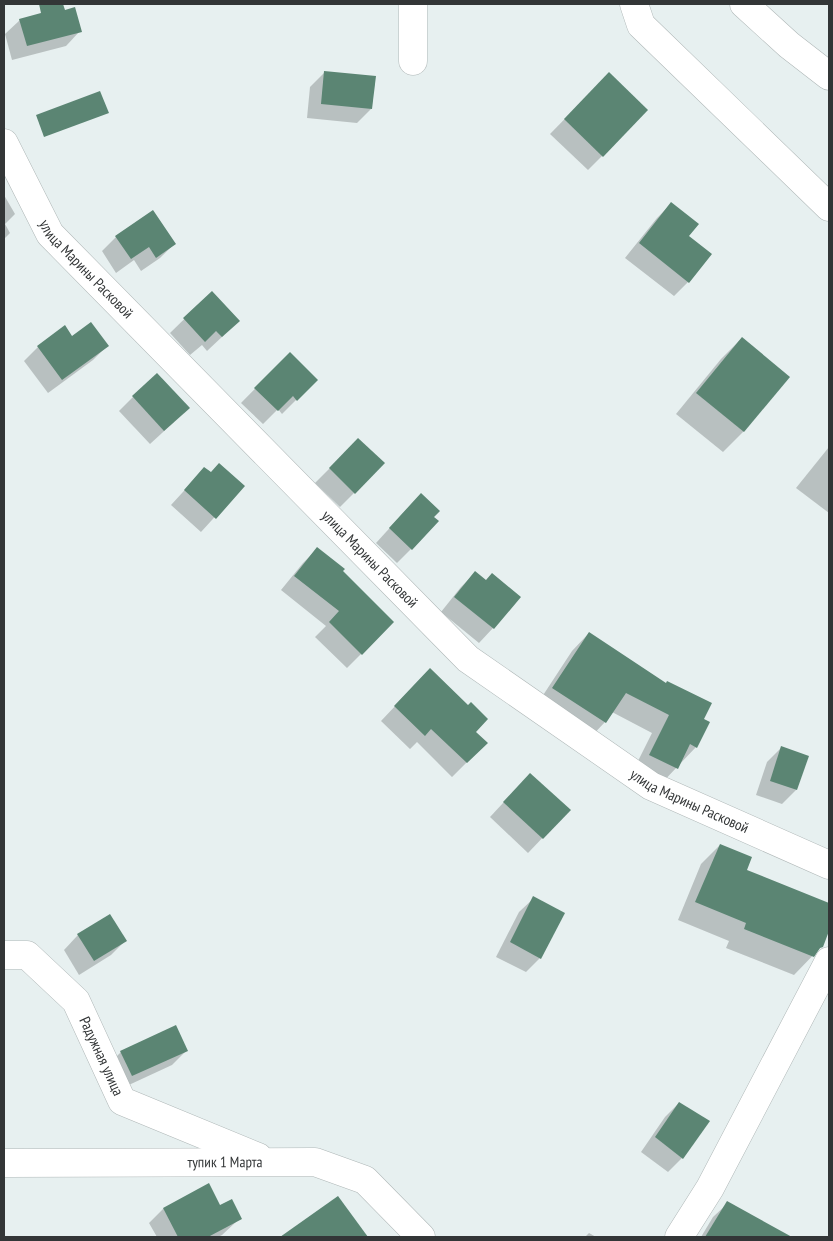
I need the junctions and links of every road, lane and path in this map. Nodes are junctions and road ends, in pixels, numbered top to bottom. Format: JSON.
{"nodes":[{"id":1,"x":413,"y":4,"type":"edge"},
{"id":2,"x":634,"y":4,"type":"edge"},
{"id":3,"x":744,"y":4,"type":"edge"},
{"id":4,"x":413,"y":61,"type":"dead end"},
{"id":5,"x":829,"y":76,"type":"edge"},
{"id":6,"x":4,"y":143,"type":"edge"},
{"id":7,"x":829,"y":207,"type":"edge"},
{"id":8,"x":829,"y":865,"type":"edge"},
{"id":9,"x":4,"y":955,"type":"edge"},
{"id":10,"x":829,"y":961,"type":"edge"},
{"id":11,"x":271,"y":1162,"type":"junction"},
{"id":12,"x":4,"y":1163,"type":"edge"},
{"id":13,"x":421,"y":1237,"type":"edge"},
{"id":14,"x":678,"y":1237,"type":"edge"}],
"edges":[{"from":1,"to":4,"type":"street"},
{"from":2,"to":7,"type":"street"},
{"from":3,"to":5,"type":"street"},
{"from":6,"to":8,"type":"street","name":"улица Марины Расковой"},
{"from":9,"to":11,"type":"street","name":"Радужная улица"},
{"from":10,"to":14,"type":"street"},
{"from":11,"to":12,"type":"street","name":"тупик 1 Марта"},
{"from":11,"to":13,"type":"street","name":"тупик 1 Марта"}]}
